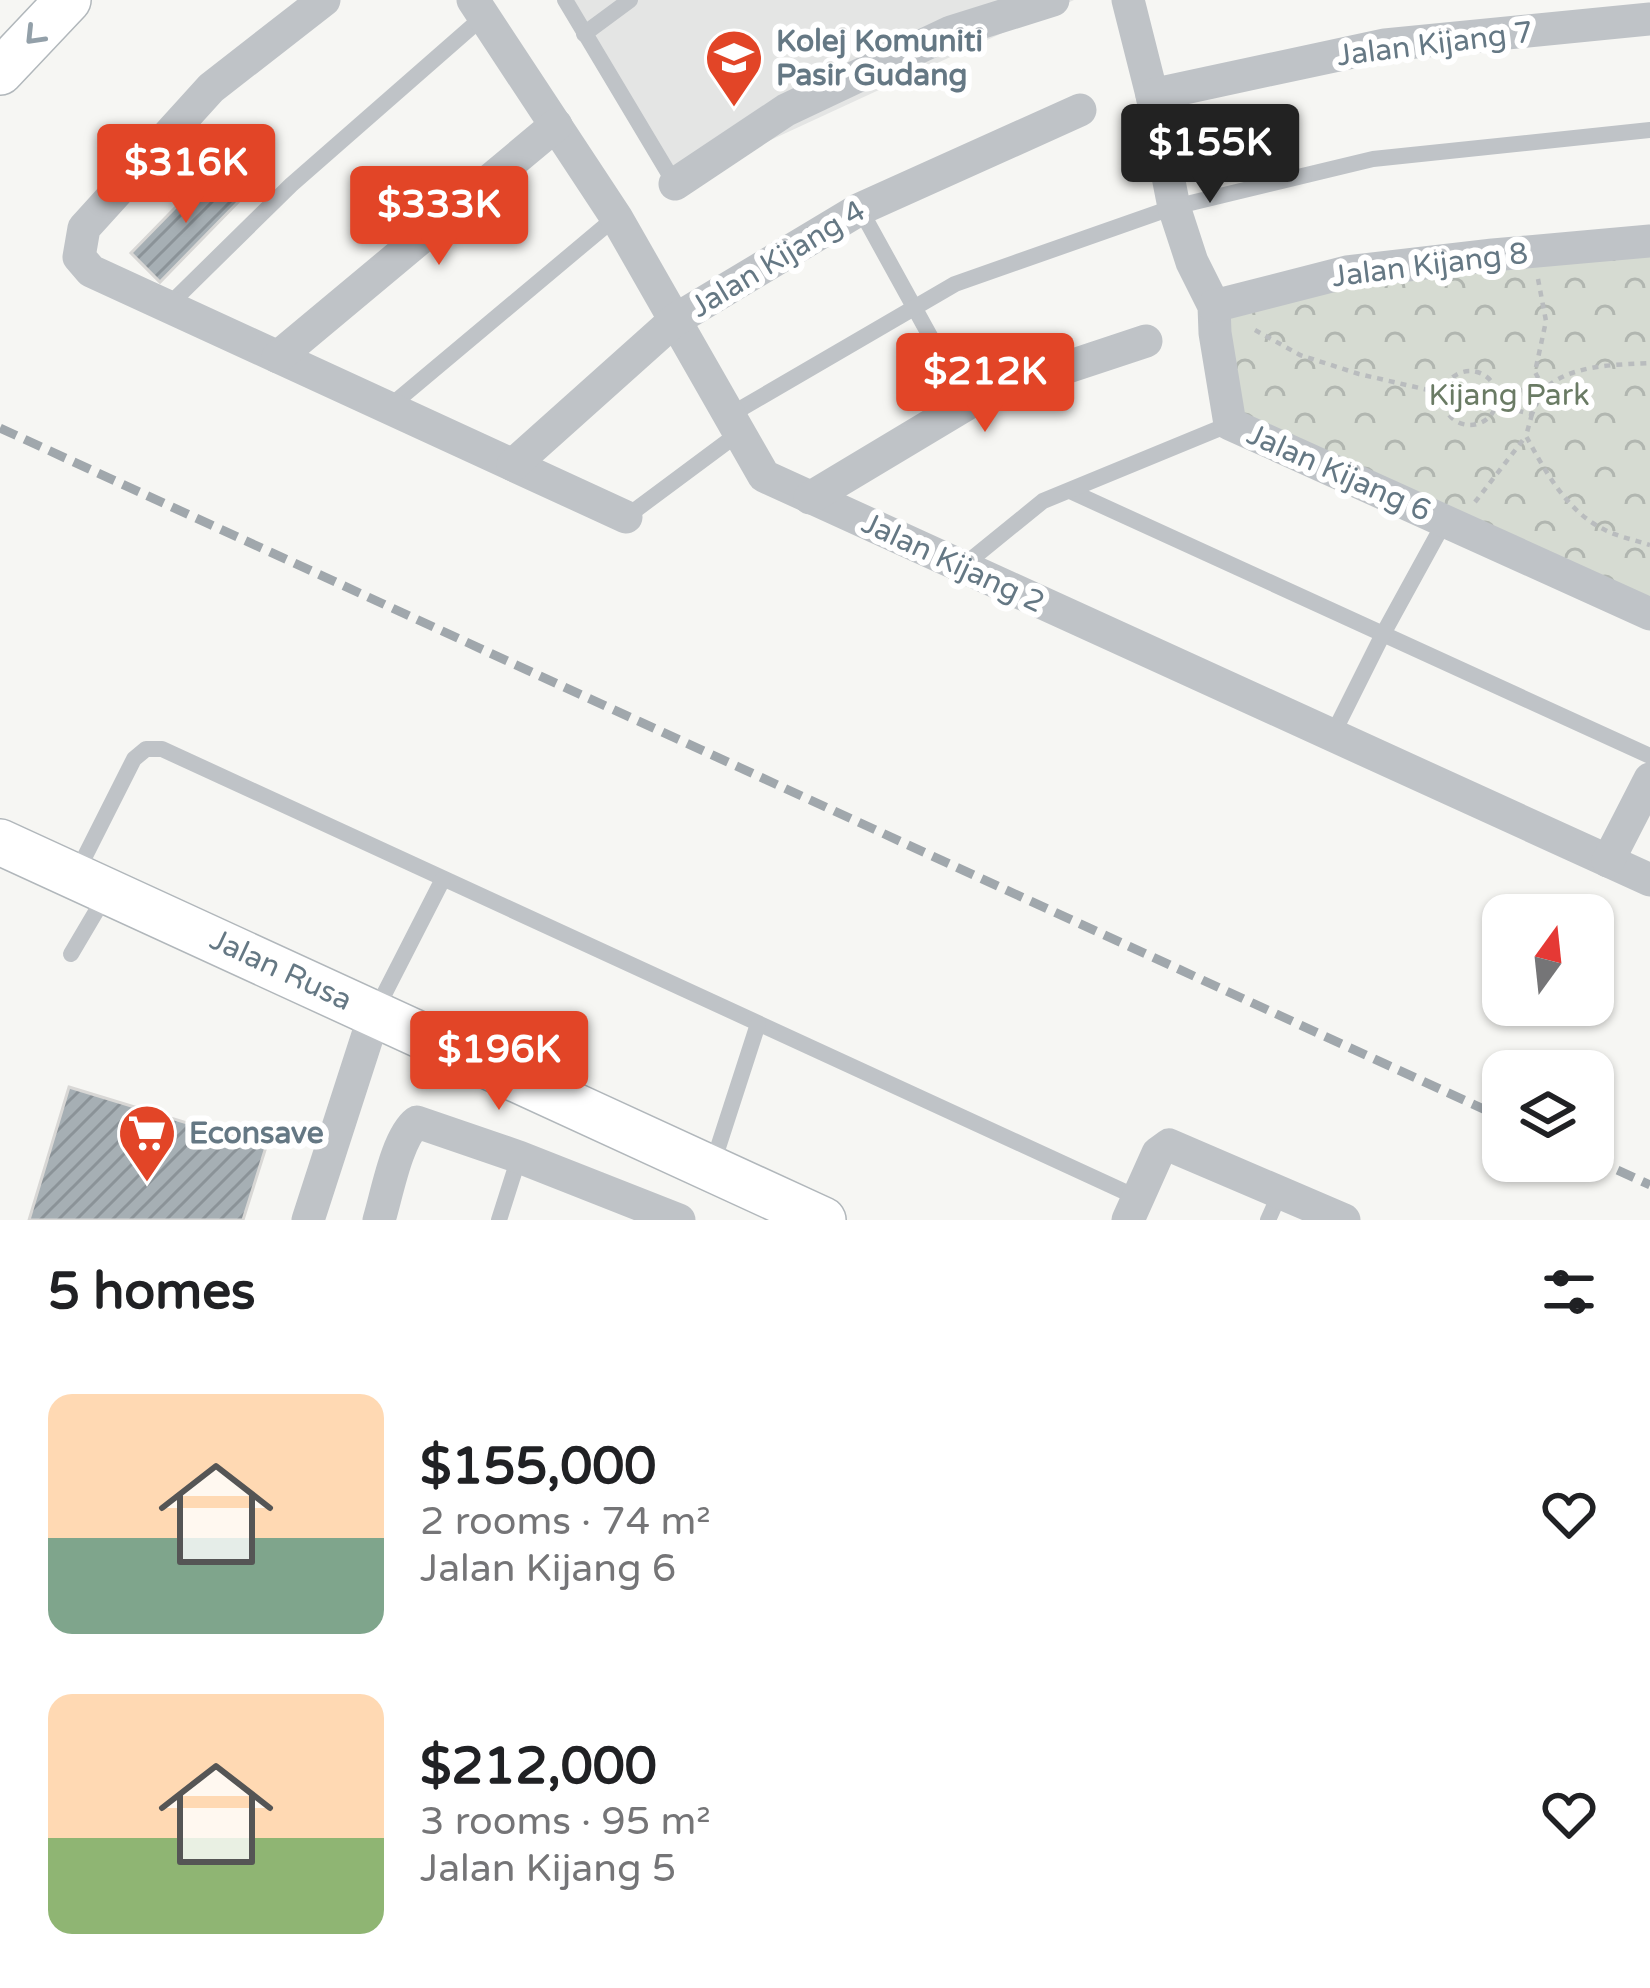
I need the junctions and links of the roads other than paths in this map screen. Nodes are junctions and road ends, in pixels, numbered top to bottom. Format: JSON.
{"nodes":[{"id":1,"x":68,"y":0,"type":"edge"},
{"id":2,"x":324,"y":0,"type":"edge"},
{"id":3,"x":566,"y":0,"type":"edge"},
{"id":4,"x":630,"y":0,"type":"edge"},
{"id":5,"x":1053,"y":0,"type":"edge"},
{"id":6,"x":1128,"y":0,"type":"edge"},
{"id":7,"x":479,"y":8,"type":"edge"},
{"id":8,"x":1650,"y":19,"type":"edge"},
{"id":9,"x":584,"y":34,"type":"junction"},
{"id":10,"x":0,"y":72,"type":"edge"},
{"id":11,"x":1152,"y":95,"type":"junction"},
{"id":12,"x":1080,"y":110,"type":"dead end"},
{"id":13,"x":556,"y":125,"type":"junction"},
{"id":14,"x":1650,"y":130,"type":"edge"},
{"id":15,"x":675,"y":184,"type":"joint"},
{"id":16,"x":1174,"y":207,"type":"junction"},
{"id":17,"x":860,"y":209,"type":"junction"},
{"id":18,"x":616,"y":217,"type":"junction"},
{"id":19,"x":1650,"y":242,"type":"edge"},
{"id":20,"x":1214,"y":306,"type":"junction"},
{"id":21,"x":167,"y":307,"type":"junction"},
{"id":22,"x":915,"y":308,"type":"junction"},
{"id":23,"x":676,"y":320,"type":"junction"},
{"id":24,"x":1146,"y":341,"type":"dead end"},
{"id":25,"x":278,"y":357,"type":"junction"},
{"id":26,"x":968,"y":405,"type":"junction"},
{"id":27,"x":388,"y":408,"type":"junction"},
{"id":28,"x":735,"y":424,"type":"junction"},
{"id":29,"x":1230,"y":424,"type":"junction"},
{"id":30,"x":513,"y":465,"type":"junction"},
{"id":31,"x":1070,"y":490,"type":"junction"},
{"id":32,"x":811,"y":498,"type":"junction"},
{"id":33,"x":626,"y":517,"type":"joint"},
{"id":34,"x":1453,"y":525,"type":"junction"},
{"id":35,"x":963,"y":567,"type":"junction"},
{"id":36,"x":1650,"y":614,"type":"edge"},
{"id":37,"x":1383,"y":634,"type":"junction"},
{"id":38,"x":1332,"y":736,"type":"junction"},
{"id":39,"x":1650,"y":756,"type":"edge"},
{"id":40,"x":1650,"y":779,"type":"edge"},
{"id":41,"x":0,"y":842,"type":"edge"},
{"id":42,"x":1608,"y":861,"type":"junction"},
{"id":43,"x":442,"y":879,"type":"junction"},
{"id":44,"x":1650,"y":880,"type":"edge"},
{"id":45,"x":92,"y":884,"type":"junction"},
{"id":46,"x":71,"y":954,"type":"dead end"},
{"id":47,"x":375,"y":1012,"type":"junction"},
{"id":48,"x":758,"y":1024,"type":"junction"},
{"id":49,"x":519,"y":1156,"type":"junction"},
{"id":50,"x":711,"y":1168,"type":"junction"},
{"id":51,"x":1274,"y":1206,"type":"edge"},
{"id":52,"x":1132,"y":1209,"type":"edge"},
{"id":53,"x":622,"y":1210,"type":"edge"},
{"id":54,"x":308,"y":1220,"type":"edge"},
{"id":55,"x":379,"y":1220,"type":"edge"},
{"id":56,"x":499,"y":1220,"type":"edge"},
{"id":57,"x":679,"y":1220,"type":"edge"},
{"id":58,"x":823,"y":1220,"type":"edge"},
{"id":59,"x":1344,"y":1220,"type":"edge"}],
"edges":[{"from":1,"to":10,"type":"street","one_way":true},
{"from":2,"to":21,"type":"street"},
{"from":3,"to":9,"type":"lane"},
{"from":4,"to":9,"type":"lane"},
{"from":5,"to":15,"type":"street"},
{"from":6,"to":11,"type":"street","name":"Jalan Kijang 6"},
{"from":7,"to":13,"type":"street","name":"Jalan Kijang 2"},
{"from":7,"to":21,"type":"lane"},
{"from":8,"to":11,"type":"street","name":"Jalan Kijang 7"},
{"from":9,"to":15,"type":"lane"},
{"from":11,"to":16,"type":"street","name":"Jalan Kijang 6"},
{"from":12,"to":17,"type":"street","name":"Jalan Kijang 4"},
{"from":13,"to":18,"type":"street","name":"Jalan Kijang 2"},
{"from":13,"to":25,"type":"street"},
{"from":14,"to":16,"type":"lane"},
{"from":16,"to":20,"type":"street","name":"Jalan Kijang 6"},
{"from":16,"to":22,"type":"lane"},
{"from":17,"to":22,"type":"lane"},
{"from":17,"to":23,"type":"street","name":"Jalan Kijang 4"},
{"from":18,"to":23,"type":"street","name":"Jalan Kijang 2"},
{"from":18,"to":27,"type":"lane"},
{"from":19,"to":20,"type":"street","name":"Jalan Kijang 8"},
{"from":20,"to":29,"type":"street","name":"Jalan Kijang 6"},
{"from":21,"to":25,"type":"street"},
{"from":22,"to":26,"type":"lane"},
{"from":22,"to":28,"type":"lane"},
{"from":23,"to":28,"type":"street","name":"Jalan Kijang 2"},
{"from":23,"to":30,"type":"street","name":"Jalan Kijang 4"},
{"from":24,"to":26,"type":"street"},
{"from":25,"to":27,"type":"street"},
{"from":26,"to":32,"type":"street"},
{"from":27,"to":30,"type":"street"},
{"from":28,"to":32,"type":"street","name":"Jalan Kijang 2"},
{"from":28,"to":33,"type":"lane"},
{"from":29,"to":31,"type":"lane"},
{"from":29,"to":34,"type":"street","name":"Jalan Kijang 6"},
{"from":30,"to":33,"type":"street"},
{"from":31,"to":35,"type":"lane"},
{"from":31,"to":37,"type":"lane"},
{"from":32,"to":35,"type":"street","name":"Jalan Kijang 2"},
{"from":34,"to":36,"type":"street","name":"Jalan Kijang 6"},
{"from":34,"to":37,"type":"lane"},
{"from":35,"to":38,"type":"street","name":"Jalan Kijang 2"},
{"from":37,"to":38,"type":"lane"},
{"from":37,"to":39,"type":"lane"},
{"from":38,"to":42,"type":"street","name":"Jalan Kijang 2"},
{"from":40,"to":42,"type":"street"},
{"from":41,"to":45,"type":"street","name":"Jalan Rusa"},
{"from":42,"to":44,"type":"street","name":"Jalan Kijang 2"},
{"from":43,"to":45,"type":"lane"},
{"from":43,"to":47,"type":"lane"},
{"from":43,"to":48,"type":"lane"},
{"from":45,"to":46,"type":"lane"},
{"from":45,"to":47,"type":"street","name":"Jalan Rusa"},
{"from":47,"to":50,"type":"street","name":"Jalan Rusa"},
{"from":47,"to":54,"type":"street"},
{"from":48,"to":50,"type":"lane"},
{"from":48,"to":52,"type":"lane"},
{"from":49,"to":53,"type":"street"},
{"from":49,"to":55,"type":"street"},
{"from":49,"to":56,"type":"lane"},
{"from":50,"to":58,"type":"street","name":"Jalan Rusa"},
{"from":51,"to":52,"type":"street"},
{"from":51,"to":59,"type":"street"},
{"from":53,"to":57,"type":"street"}]}
